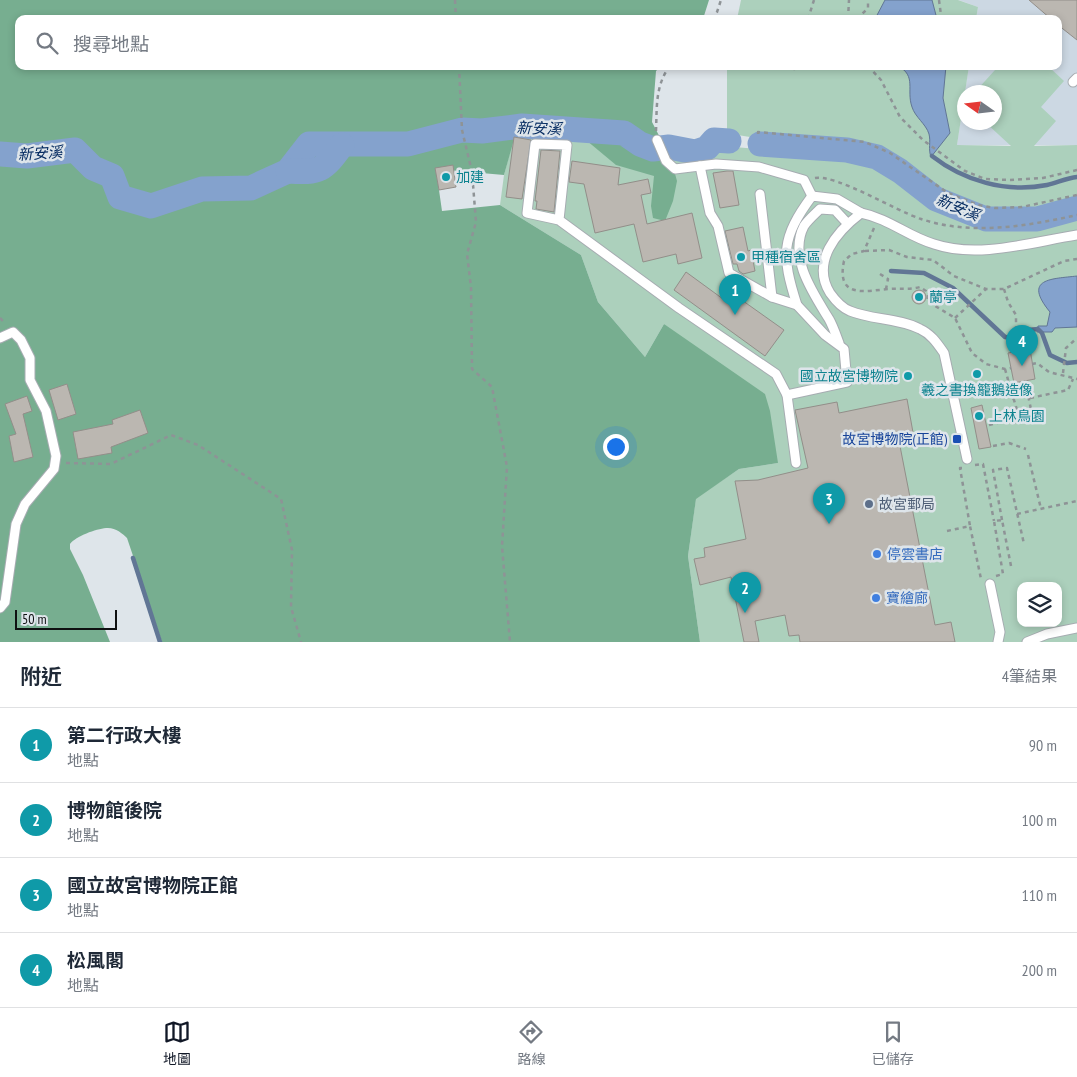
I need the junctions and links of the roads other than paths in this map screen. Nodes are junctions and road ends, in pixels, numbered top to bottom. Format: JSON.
{"nodes":[{"id":1,"x":657,"y":140,"type":"road end"},
{"id":2,"x":700,"y":166,"type":"junction"},
{"id":3,"x":760,"y":194,"type":"dead end"},
{"id":4,"x":812,"y":196,"type":"junction"},
{"id":5,"x":860,"y":213,"type":"junction"},
{"id":6,"x":559,"y":220,"type":"junction"},
{"id":7,"x":847,"y":223,"type":"junction"},
{"id":8,"x":1077,"y":235,"type":"edge"},
{"id":9,"x":772,"y":297,"type":"junction"},
{"id":10,"x":798,"y":305,"type":"junction"},
{"id":11,"x":0,"y":338,"type":"edge"},
{"id":12,"x":839,"y":344,"type":"junction"},
{"id":13,"x":787,"y":395,"type":"junction"},
{"id":14,"x":967,"y":459,"type":"dead end"},
{"id":15,"x":796,"y":463,"type":"dead end"},
{"id":16,"x":989,"y":579,"type":"road end"},
{"id":17,"x":0,"y":608,"type":"edge"},
{"id":18,"x":1077,"y":628,"type":"edge"},
{"id":19,"x":998,"y":642,"type":"edge"},
{"id":20,"x":1027,"y":642,"type":"edge"}],
"edges":[{"from":1,"to":2,"type":"lane"},
{"from":2,"to":4,"type":"lane"},
{"from":2,"to":9,"type":"lane"},
{"from":3,"to":9,"type":"lane"},
{"from":4,"to":5,"type":"lane"},
{"from":4,"to":10,"type":"lane"},
{"from":5,"to":7,"type":"lane"},
{"from":5,"to":8,"type":"lane"},
{"from":6,"to":6,"type":"lane"},
{"from":6,"to":13,"type":"lane"},
{"from":7,"to":12,"type":"lane"},
{"from":7,"to":14,"type":"lane"},
{"from":9,"to":10,"type":"lane"},
{"from":10,"to":12,"type":"lane"},
{"from":11,"to":17,"type":"lane"},
{"from":12,"to":13,"type":"lane"},
{"from":13,"to":15,"type":"lane"},
{"from":16,"to":19,"type":"lane"},
{"from":18,"to":20,"type":"lane"}]}
